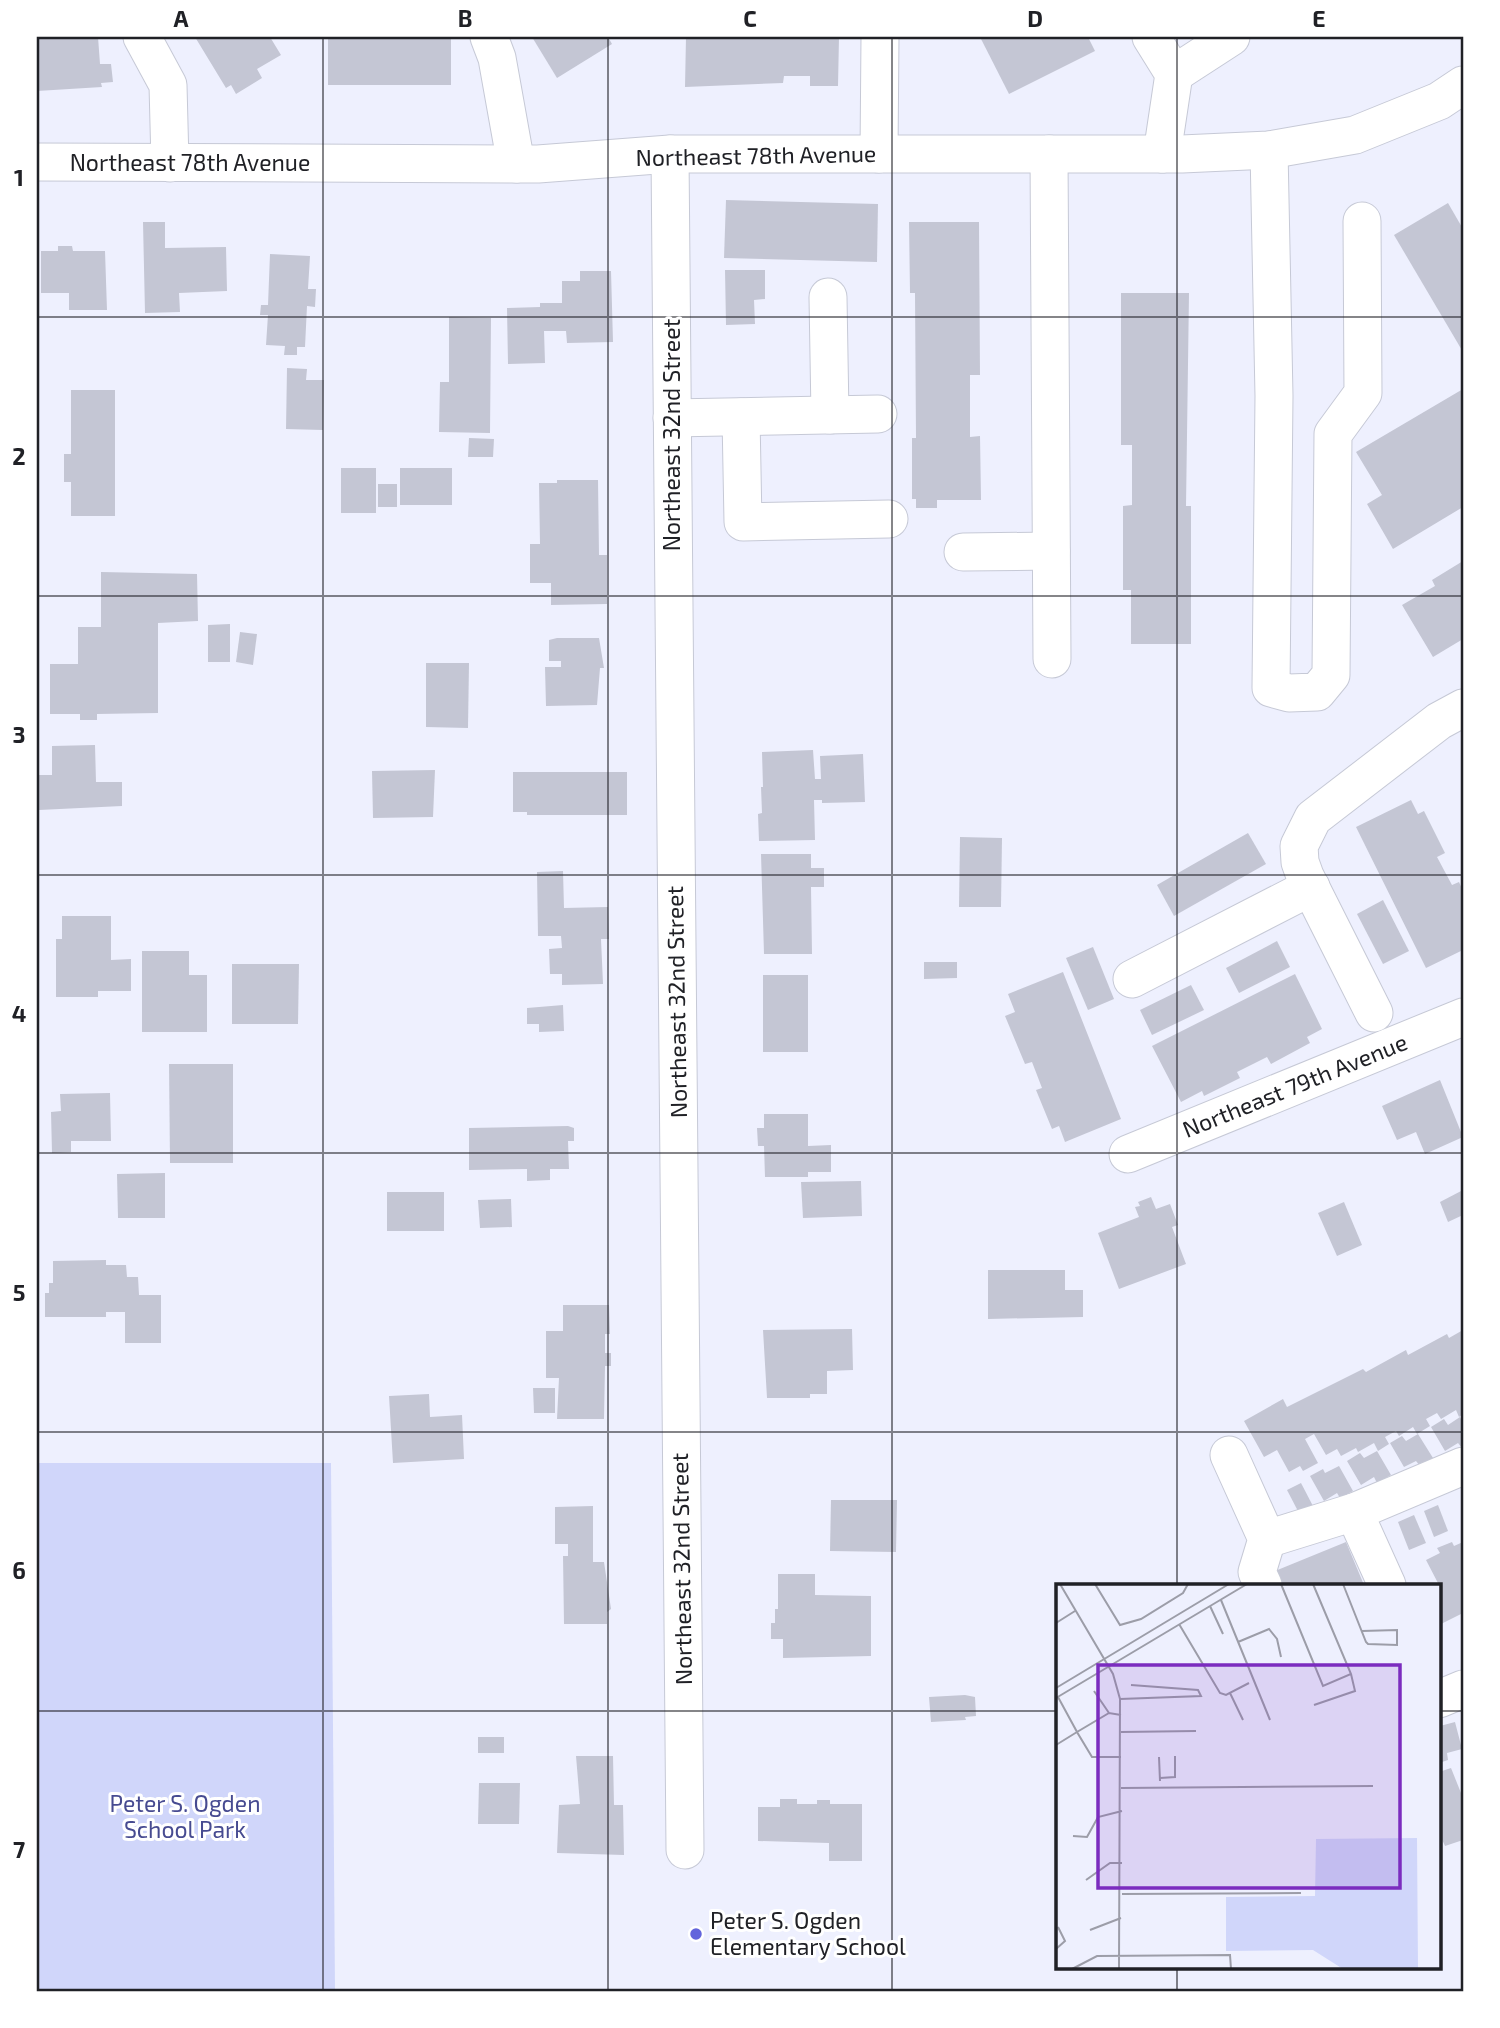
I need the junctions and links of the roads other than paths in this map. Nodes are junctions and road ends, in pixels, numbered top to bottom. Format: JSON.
{"nodes":[{"id":1,"x":142,"y":37,"type":"edge"},
{"id":2,"x":489,"y":37,"type":"edge"},
{"id":3,"x":880,"y":37,"type":"edge"},
{"id":4,"x":1151,"y":37,"type":"edge"},
{"id":5,"x":1231,"y":37,"type":"edge"},
{"id":6,"x":1174,"y":74,"type":"junction"},
{"id":7,"x":1463,"y":85,"type":"edge"},
{"id":8,"x":1269,"y":149,"type":"junction"},
{"id":9,"x":670,"y":154,"type":"junction"},
{"id":10,"x":880,"y":154,"type":"junction"},
{"id":11,"x":1049,"y":154,"type":"junction"},
{"id":12,"x":1162,"y":154,"type":"junction"},
{"id":13,"x":37,"y":162,"type":"edge"},
{"id":14,"x":170,"y":163,"type":"junction"},
{"id":15,"x":516,"y":164,"type":"junction"},
{"id":16,"x":1362,"y":221,"type":"dead end"},
{"id":17,"x":828,"y":298,"type":"dead end"},
{"id":18,"x":878,"y":414,"type":"dead end"},
{"id":19,"x":830,"y":415,"type":"junction"},
{"id":20,"x":741,"y":417,"type":"junction"},
{"id":21,"x":672,"y":418,"type":"junction"},
{"id":22,"x":889,"y":519,"type":"dead end"},
{"id":23,"x":1051,"y":551,"type":"junction"},
{"id":24,"x":963,"y":552,"type":"dead end"},
{"id":25,"x":1052,"y":659,"type":"dead end"},
{"id":26,"x":1463,"y":708,"type":"edge"},
{"id":27,"x":1311,"y":887,"type":"junction"},
{"id":28,"x":1132,"y":979,"type":"dead end"},
{"id":29,"x":1374,"y":1013,"type":"dead end"},
{"id":30,"x":1463,"y":1017,"type":"edge"},
{"id":31,"x":1128,"y":1154,"type":"dead end"},
{"id":32,"x":1229,"y":1455,"type":"dead end"},
{"id":33,"x":1463,"y":1466,"type":"edge"},
{"id":34,"x":1354,"y":1512,"type":"junction"},
{"id":35,"x":1267,"y":1539,"type":"junction"},
{"id":36,"x":1263,"y":1584,"type":"edge"},
{"id":37,"x":1387,"y":1584,"type":"edge"},
{"id":38,"x":1463,"y":1689,"type":"edge"},
{"id":39,"x":1440,"y":1699,"type":"edge"},
{"id":40,"x":685,"y":1850,"type":"dead end"}],
"edges":[{"from":1,"to":14,"type":"street"},
{"from":2,"to":15,"type":"street"},
{"from":3,"to":10,"type":"street"},
{"from":4,"to":6,"type":"street"},
{"from":5,"to":6,"type":"street"},
{"from":6,"to":12,"type":"street"},
{"from":7,"to":8,"type":"street","name":"Northeast 78th Avenue"},
{"from":8,"to":12,"type":"street","name":"Northeast 78th Avenue"},
{"from":8,"to":16,"type":"street"},
{"from":9,"to":10,"type":"street","name":"Northeast 78th Avenue"},
{"from":9,"to":15,"type":"street","name":"Northeast 78th Avenue"},
{"from":9,"to":21,"type":"street","name":"Northeast 32nd Street"},
{"from":10,"to":11,"type":"street","name":"Northeast 78th Avenue"},
{"from":11,"to":12,"type":"street","name":"Northeast 78th Avenue"},
{"from":11,"to":23,"type":"street"},
{"from":13,"to":14,"type":"street","name":"Northeast 78th Avenue"},
{"from":14,"to":15,"type":"street","name":"Northeast 78th Avenue"},
{"from":17,"to":19,"type":"street"},
{"from":18,"to":19,"type":"street"},
{"from":19,"to":20,"type":"street"},
{"from":20,"to":21,"type":"street"},
{"from":20,"to":22,"type":"street"},
{"from":21,"to":40,"type":"street","name":"Northeast 32nd Street"},
{"from":23,"to":24,"type":"street"},
{"from":23,"to":25,"type":"street"},
{"from":26,"to":27,"type":"street"},
{"from":27,"to":28,"type":"street"},
{"from":27,"to":29,"type":"street"},
{"from":30,"to":31,"type":"street","name":"Northeast 79th Avenue"},
{"from":32,"to":35,"type":"street"},
{"from":33,"to":34,"type":"street"},
{"from":34,"to":35,"type":"street"},
{"from":34,"to":37,"type":"street"},
{"from":35,"to":36,"type":"street"},
{"from":38,"to":39,"type":"street"}]}
